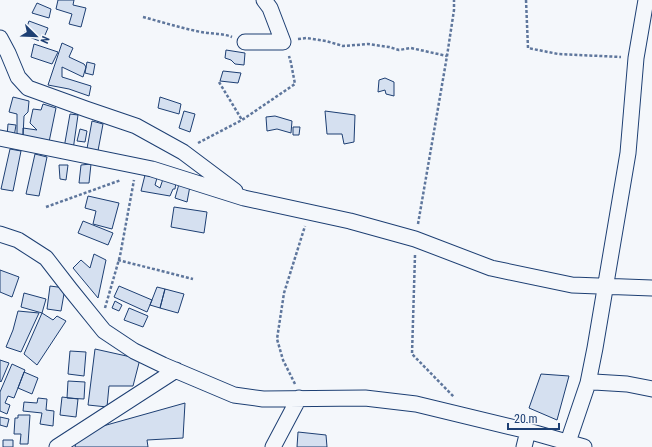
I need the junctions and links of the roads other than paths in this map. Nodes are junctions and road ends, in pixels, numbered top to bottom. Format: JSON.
{"nodes":[{"id":1,"x":264,"y":0,"type":"edge"},
{"id":2,"x":646,"y":0,"type":"edge"},
{"id":3,"x":0,"y":38,"type":"edge"},
{"id":4,"x":245,"y":42,"type":"road end"},
{"id":5,"x":0,"y":138,"type":"edge"},
{"id":6,"x":244,"y":198,"type":"junction"},
{"id":7,"x":0,"y":234,"type":"edge"},
{"id":8,"x":605,"y":286,"type":"junction"},
{"id":9,"x":652,"y":288,"type":"edge"},
{"id":10,"x":176,"y":370,"type":"junction"},
{"id":11,"x":588,"y":383,"type":"junction"},
{"id":12,"x":652,"y":389,"type":"edge"},
{"id":13,"x":299,"y":398,"type":"junction"},
{"id":14,"x":528,"y":431,"type":"junction"},
{"id":15,"x":568,"y":442,"type":"junction"},
{"id":16,"x":57,"y":447,"type":"edge"},
{"id":17,"x":273,"y":447,"type":"edge"},
{"id":18,"x":524,"y":447,"type":"edge"},
{"id":19,"x":584,"y":447,"type":"edge"}],
"edges":[{"from":1,"to":4,"type":"street"},
{"from":2,"to":8,"type":"street"},
{"from":3,"to":6,"type":"street"},
{"from":5,"to":6,"type":"street"},
{"from":6,"to":8,"type":"street"},
{"from":7,"to":10,"type":"street"},
{"from":8,"to":9,"type":"street"},
{"from":8,"to":11,"type":"street"},
{"from":10,"to":13,"type":"street"},
{"from":10,"to":16,"type":"street"},
{"from":11,"to":12,"type":"street"},
{"from":11,"to":15,"type":"street"},
{"from":13,"to":14,"type":"street"},
{"from":13,"to":17,"type":"street"},
{"from":14,"to":15,"type":"street"},
{"from":14,"to":18,"type":"street"},
{"from":15,"to":19,"type":"street"}]}
